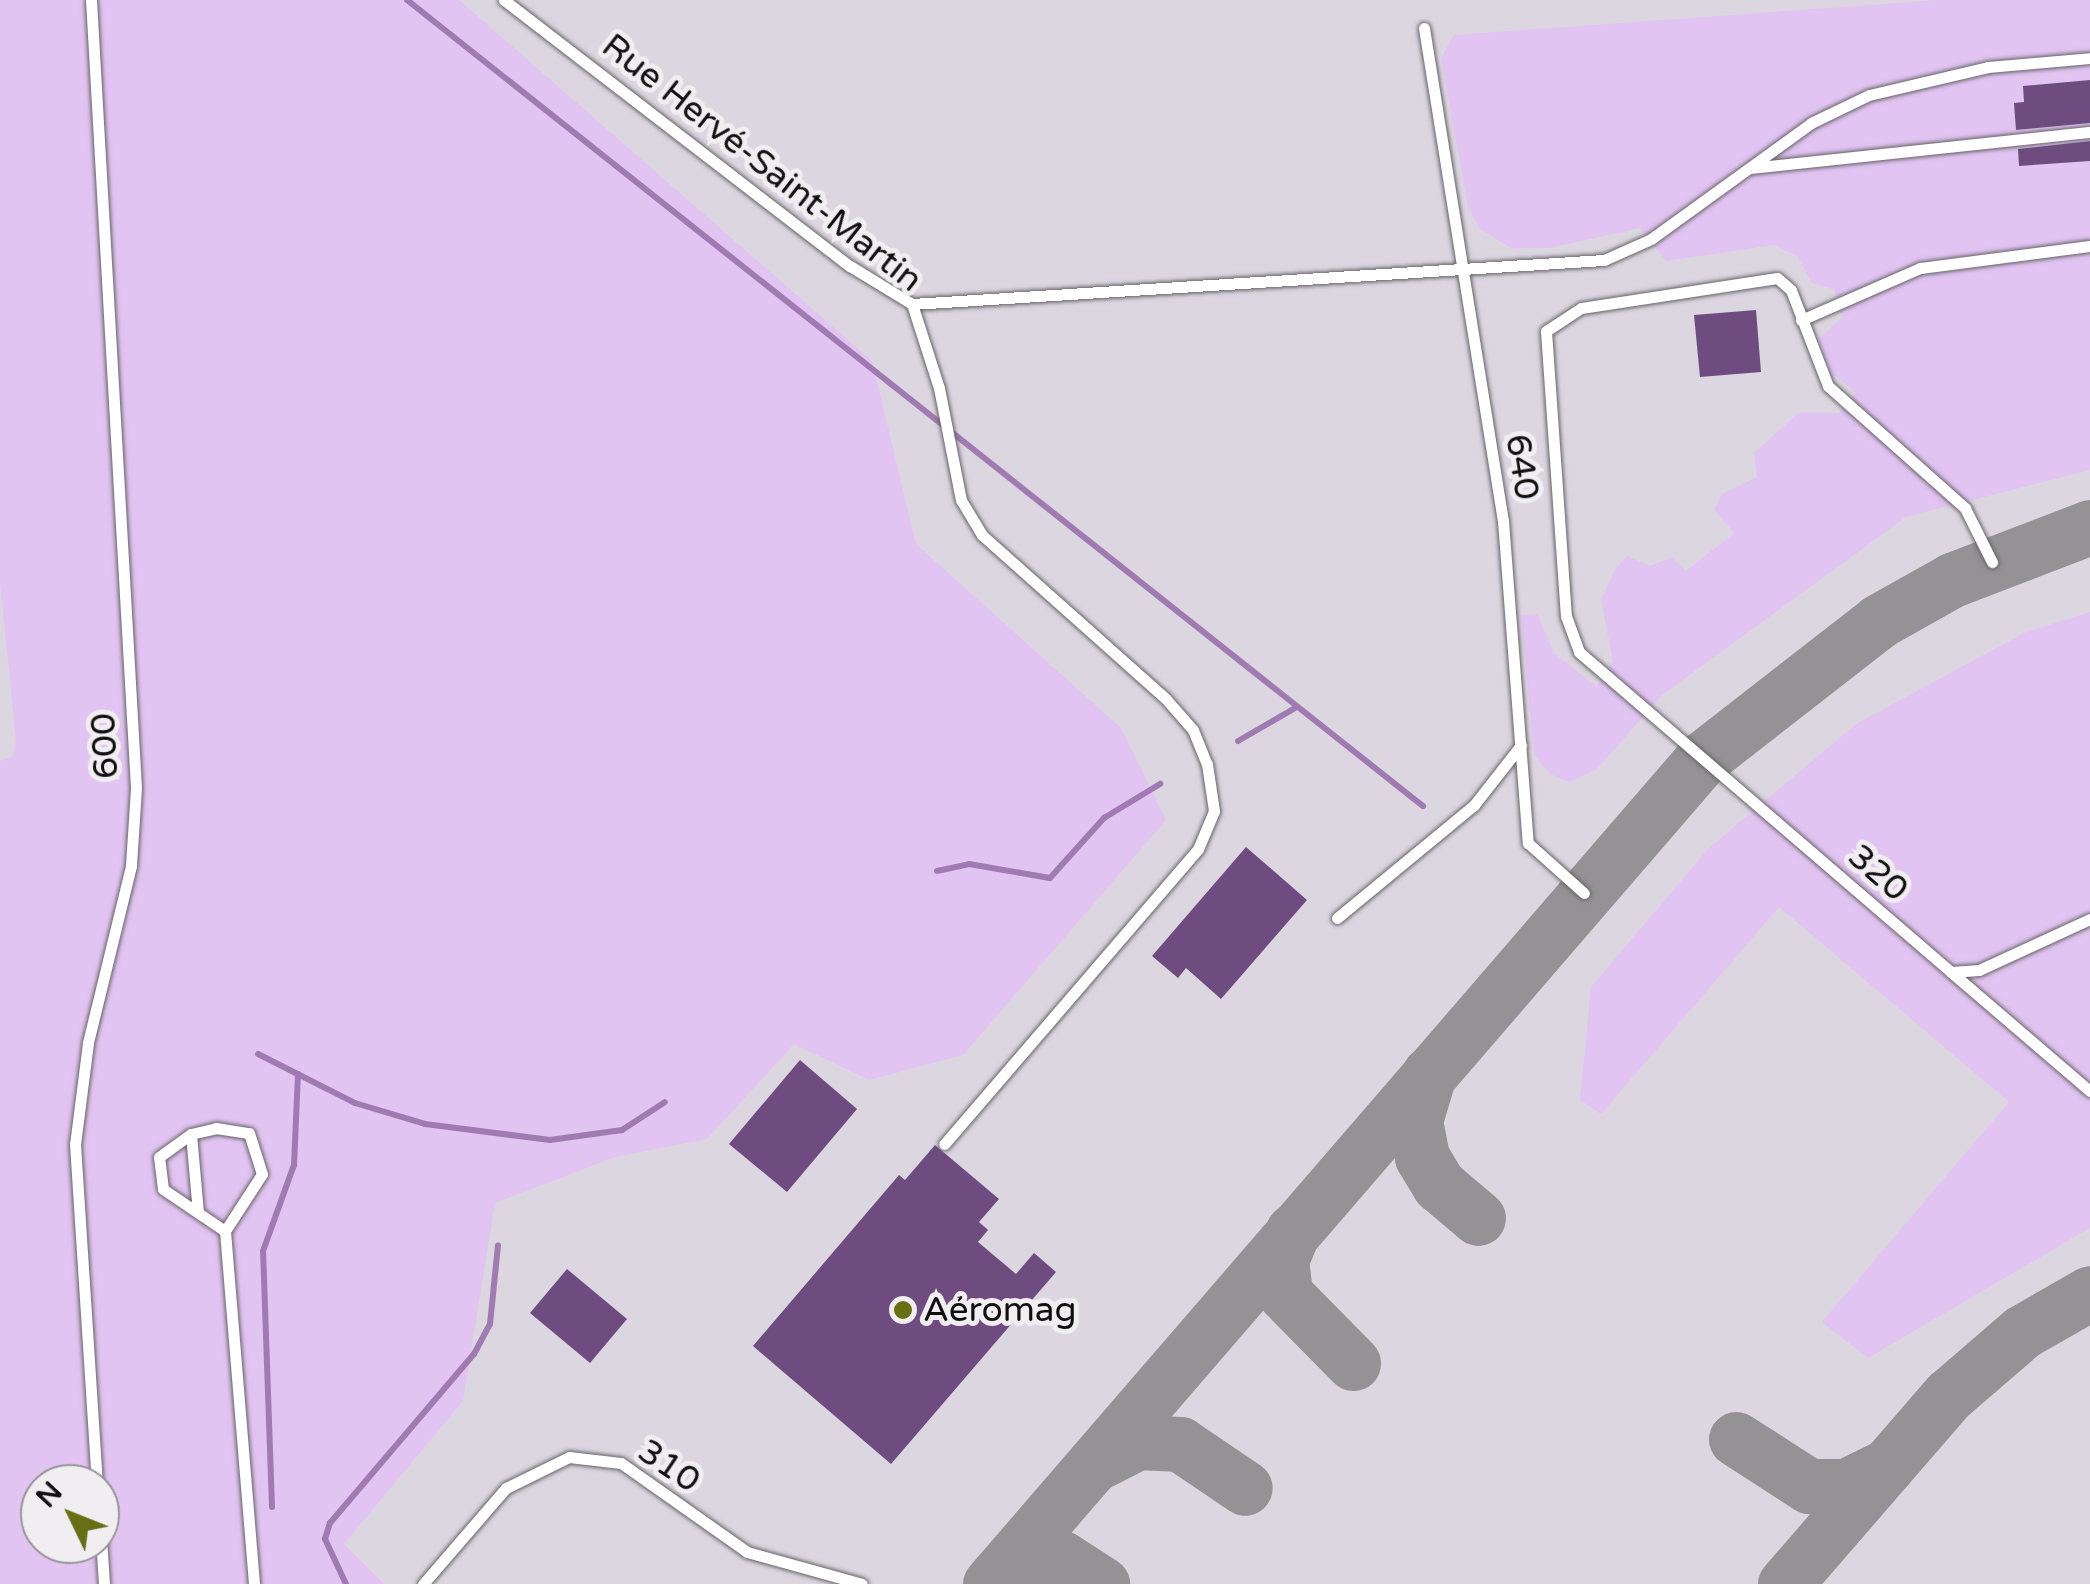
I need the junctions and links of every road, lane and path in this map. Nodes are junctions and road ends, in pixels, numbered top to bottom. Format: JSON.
{"nodes":[{"id":1,"x":91,"y":0,"type":"edge"},
{"id":2,"x":504,"y":0,"type":"edge"},
{"id":3,"x":1424,"y":28,"type":"dead end"},
{"id":4,"x":2090,"y":58,"type":"edge"},
{"id":5,"x":2090,"y":132,"type":"edge"},
{"id":6,"x":1747,"y":169,"type":"junction"},
{"id":7,"x":2090,"y":246,"type":"edge"},
{"id":8,"x":1461,"y":268,"type":"junction"},
{"id":9,"x":912,"y":304,"type":"junction"},
{"id":10,"x":1801,"y":320,"type":"junction"},
{"id":11,"x":1992,"y":562,"type":"dead end"},
{"id":12,"x":1522,"y":745,"type":"junction"},
{"id":13,"x":1584,"y":893,"type":"dead end"},
{"id":14,"x":1337,"y":918,"type":"dead end"},
{"id":15,"x":2090,"y":919,"type":"edge"},
{"id":16,"x":1952,"y":972,"type":"junction"},
{"id":17,"x":2090,"y":1092,"type":"edge"},
{"id":18,"x":191,"y":1134,"type":"junction"},
{"id":19,"x":944,"y":1144,"type":"dead end"},
{"id":20,"x":198,"y":1212,"type":"junction"},
{"id":21,"x":226,"y":1231,"type":"junction"},
{"id":22,"x":97,"y":1464,"type":"edge"},
{"id":23,"x":254,"y":1584,"type":"edge"},
{"id":24,"x":422,"y":1584,"type":"edge"},
{"id":25,"x":862,"y":1584,"type":"edge"}],
"edges":[{"from":1,"to":22,"type":"lane","name":"600"},
{"from":2,"to":9,"type":"lane","name":"Rue Hervé-Saint-Martin"},
{"from":3,"to":8,"type":"lane","name":"640"},
{"from":4,"to":6,"type":"lane"},
{"from":5,"to":6,"type":"lane"},
{"from":6,"to":8,"type":"lane"},
{"from":7,"to":10,"type":"lane"},
{"from":8,"to":9,"type":"lane"},
{"from":8,"to":12,"type":"lane","name":"640"},
{"from":9,"to":19,"type":"lane","name":"Rue Hervé-Saint-Martin"},
{"from":10,"to":11,"type":"lane"},
{"from":10,"to":16,"type":"lane","name":"320"},
{"from":12,"to":13,"type":"lane","name":"640"},
{"from":12,"to":14,"type":"lane"},
{"from":15,"to":16,"type":"lane"},
{"from":16,"to":17,"type":"lane","name":"320"},
{"from":18,"to":20,"type":"lane"},
{"from":18,"to":20,"type":"lane"},
{"from":18,"to":21,"type":"lane"},
{"from":20,"to":21,"type":"lane"},
{"from":21,"to":23,"type":"lane"},
{"from":24,"to":25,"type":"lane","name":"310"}]}
